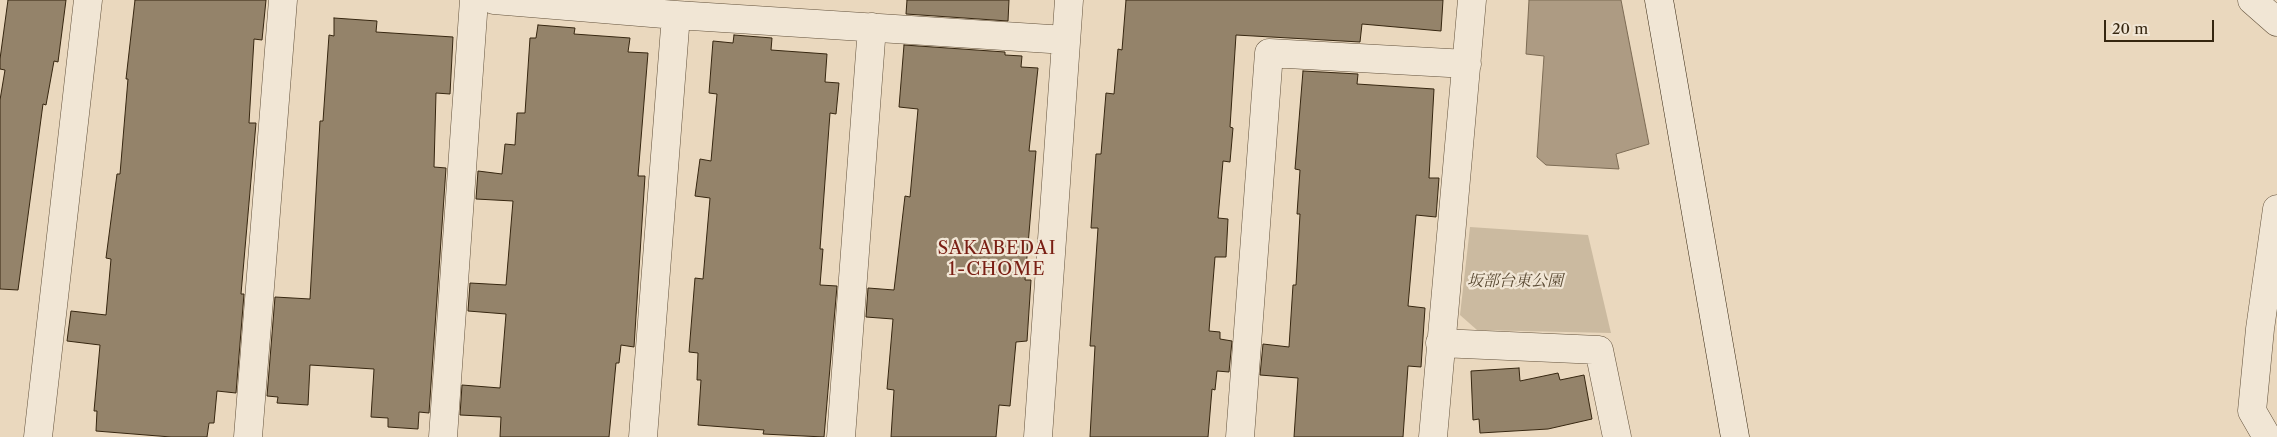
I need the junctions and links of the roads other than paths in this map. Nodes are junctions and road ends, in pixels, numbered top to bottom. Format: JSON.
{"nodes":[{"id":1,"x":88,"y":0,"type":"edge"},
{"id":2,"x":283,"y":0,"type":"edge"},
{"id":3,"x":474,"y":0,"type":"edge"},
{"id":4,"x":494,"y":0,"type":"edge"},
{"id":5,"x":1069,"y":0,"type":"edge"},
{"id":6,"x":1472,"y":0,"type":"edge"},
{"id":7,"x":1659,"y":0,"type":"edge"},
{"id":8,"x":2252,"y":0,"type":"edge"},
{"id":9,"x":676,"y":15,"type":"junction"},
{"id":10,"x":2277,"y":22,"type":"edge"},
{"id":11,"x":872,"y":28,"type":"junction"},
{"id":12,"x":1066,"y":40,"type":"junction"},
{"id":13,"x":1467,"y":64,"type":"junction"},
{"id":14,"x":2277,"y":209,"type":"edge"},
{"id":15,"x":1440,"y":343,"type":"junction"},
{"id":16,"x":38,"y":437,"type":"edge"},
{"id":17,"x":248,"y":437,"type":"edge"},
{"id":18,"x":443,"y":437,"type":"edge"},
{"id":19,"x":643,"y":437,"type":"edge"},
{"id":20,"x":840,"y":437,"type":"edge"},
{"id":21,"x":1038,"y":437,"type":"edge"},
{"id":22,"x":1240,"y":437,"type":"edge"},
{"id":23,"x":1433,"y":437,"type":"edge"},
{"id":24,"x":1617,"y":437,"type":"edge"},
{"id":25,"x":1735,"y":437,"type":"edge"},
{"id":26,"x":2267,"y":437,"type":"edge"}],
"edges":[{"from":1,"to":16,"type":"street"},
{"from":2,"to":17,"type":"street"},
{"from":3,"to":18,"type":"street"},
{"from":4,"to":9,"type":"street"},
{"from":5,"to":12,"type":"street"},
{"from":6,"to":13,"type":"street"},
{"from":7,"to":25,"type":"street"},
{"from":8,"to":10,"type":"street"},
{"from":9,"to":11,"type":"street"},
{"from":9,"to":19,"type":"street"},
{"from":11,"to":12,"type":"street"},
{"from":11,"to":20,"type":"street"},
{"from":12,"to":21,"type":"street"},
{"from":13,"to":15,"type":"street"},
{"from":13,"to":22,"type":"street"},
{"from":14,"to":26,"type":"street"},
{"from":15,"to":23,"type":"street"},
{"from":15,"to":24,"type":"street"}]}
